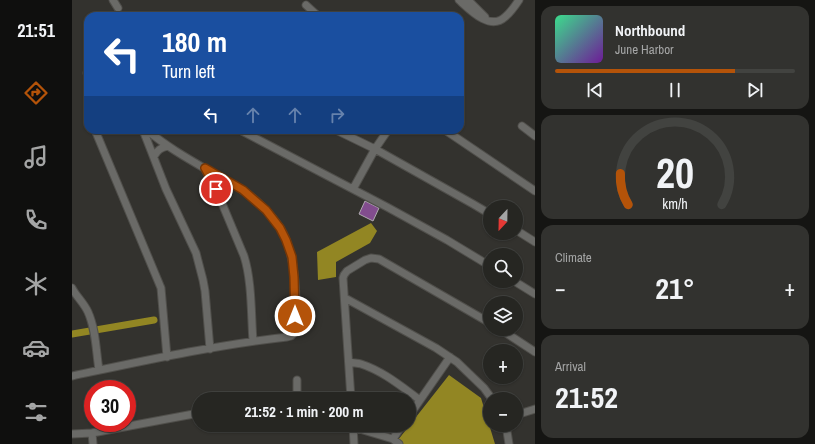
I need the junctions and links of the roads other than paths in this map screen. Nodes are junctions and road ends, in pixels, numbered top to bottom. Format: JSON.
{"nodes":[{"id":1,"x":112,"y":0,"type":"edge"},
{"id":2,"x":459,"y":0,"type":"edge"},
{"id":3,"x":468,"y":0,"type":"edge"},
{"id":4,"x":519,"y":0,"type":"edge"},
{"id":5,"x":306,"y":5,"type":"dead end"},
{"id":6,"x":118,"y":8,"type":"dead end"},
{"id":7,"x":314,"y":12,"type":"edge"},
{"id":8,"x":490,"y":22,"type":"junction"},
{"id":9,"x":522,"y":126,"type":"dead end"},
{"id":10,"x":97,"y":134,"type":"edge"},
{"id":11,"x":145,"y":134,"type":"edge"},
{"id":12,"x":153,"y":134,"type":"edge"},
{"id":13,"x":248,"y":134,"type":"edge"},
{"id":14,"x":344,"y":134,"type":"edge"},
{"id":15,"x":385,"y":134,"type":"edge"},
{"id":16,"x":451,"y":134,"type":"edge"},
{"id":17,"x":535,"y":136,"type":"edge"},
{"id":18,"x":168,"y":146,"type":"junction"},
{"id":19,"x":375,"y":150,"type":"junction"},
{"id":20,"x":154,"y":156,"type":"junction"},
{"id":21,"x":205,"y":168,"type":"junction"},
{"id":22,"x":353,"y":189,"type":"junction"},
{"id":23,"x":535,"y":191,"type":"edge"},
{"id":24,"x":483,"y":210,"type":"edge"},
{"id":25,"x":523,"y":234,"type":"edge"},
{"id":26,"x":535,"y":242,"type":"edge"},
{"id":27,"x":483,"y":262,"type":"edge"},
{"id":28,"x":523,"y":287,"type":"edge"},
{"id":29,"x":73,"y":291,"type":"edge"},
{"id":30,"x":535,"y":294,"type":"edge"},
{"id":31,"x":345,"y":298,"type":"junction"},
{"id":32,"x":483,"y":319,"type":"edge"},
{"id":33,"x":511,"y":336,"type":"edge"},
{"id":34,"x":253,"y":341,"type":"junction"},
{"id":35,"x":210,"y":349,"type":"junction"},
{"id":36,"x":535,"y":352,"type":"edge"},
{"id":37,"x":450,"y":356,"type":"junction"},
{"id":38,"x":167,"y":357,"type":"junction"},
{"id":39,"x":349,"y":362,"type":"junction"},
{"id":40,"x":99,"y":370,"type":"junction"},
{"id":41,"x":72,"y":376,"type":"edge"},
{"id":42,"x":297,"y":380,"type":"dead end"},
{"id":43,"x":297,"y":392,"type":"edge"},
{"id":44,"x":351,"y":392,"type":"edge"},
{"id":45,"x":487,"y":392,"type":"edge"},
{"id":46,"x":420,"y":400,"type":"junction"},
{"id":47,"x":416,"y":406,"type":"edge"},
{"id":48,"x":535,"y":409,"type":"edge"},
{"id":49,"x":523,"y":413,"type":"edge"},
{"id":50,"x":192,"y":414,"type":"edge"},
{"id":51,"x":353,"y":432,"type":"edge"},
{"id":52,"x":371,"y":432,"type":"edge"},
{"id":53,"x":398,"y":432,"type":"edge"},
{"id":54,"x":507,"y":432,"type":"edge"},
{"id":55,"x":92,"y":433,"type":"junction"},
{"id":56,"x":72,"y":434,"type":"edge"},
{"id":57,"x":393,"y":439,"type":"junction"},
{"id":58,"x":93,"y":444,"type":"edge"},
{"id":59,"x":354,"y":444,"type":"edge"},
{"id":60,"x":399,"y":444,"type":"edge"},
{"id":61,"x":509,"y":444,"type":"edge"}],
"edges":[{"from":1,"to":6,"type":"street"},
{"from":2,"to":8,"type":"street"},
{"from":3,"to":8,"type":"street"},
{"from":4,"to":8,"type":"street"},
{"from":5,"to":7,"type":"street"},
{"from":9,"to":17,"type":"street"},
{"from":10,"to":38,"type":"street"},
{"from":11,"to":20,"type":"street"},
{"from":12,"to":18,"type":"street"},
{"from":13,"to":22,"type":"street"},
{"from":14,"to":19,"type":"street"},
{"from":15,"to":19,"type":"street"},
{"from":16,"to":23,"type":"street"},
{"from":18,"to":20,"type":"street"},
{"from":18,"to":21,"type":"street"},
{"from":19,"to":22,"type":"street"},
{"from":19,"to":24,"type":"street"},
{"from":20,"to":35,"type":"street"},
{"from":21,"to":34,"type":"street"},
{"from":21,"to":34,"type":"street"},
{"from":22,"to":27,"type":"street"},
{"from":25,"to":26,"type":"street"},
{"from":28,"to":30,"type":"street"},
{"from":29,"to":40,"type":"street"},
{"from":31,"to":32,"type":"street"},
{"from":31,"to":37,"type":"street"},
{"from":31,"to":39,"type":"street"},
{"from":33,"to":36,"type":"street"},
{"from":34,"to":35,"type":"street"},
{"from":35,"to":38,"type":"street"},
{"from":37,"to":45,"type":"street"},
{"from":37,"to":46,"type":"street"},
{"from":38,"to":40,"type":"street"},
{"from":39,"to":44,"type":"street"},
{"from":39,"to":46,"type":"street"},
{"from":40,"to":41,"type":"street"},
{"from":42,"to":43,"type":"street"},
{"from":46,"to":47,"type":"street"},
{"from":48,"to":49,"type":"street"},
{"from":50,"to":55,"type":"street"},
{"from":51,"to":59,"type":"street"},
{"from":52,"to":57,"type":"street"},
{"from":53,"to":57,"type":"street"},
{"from":54,"to":61,"type":"street"},
{"from":55,"to":56,"type":"street"},
{"from":55,"to":58,"type":"street"},
{"from":57,"to":60,"type":"street"}]}
